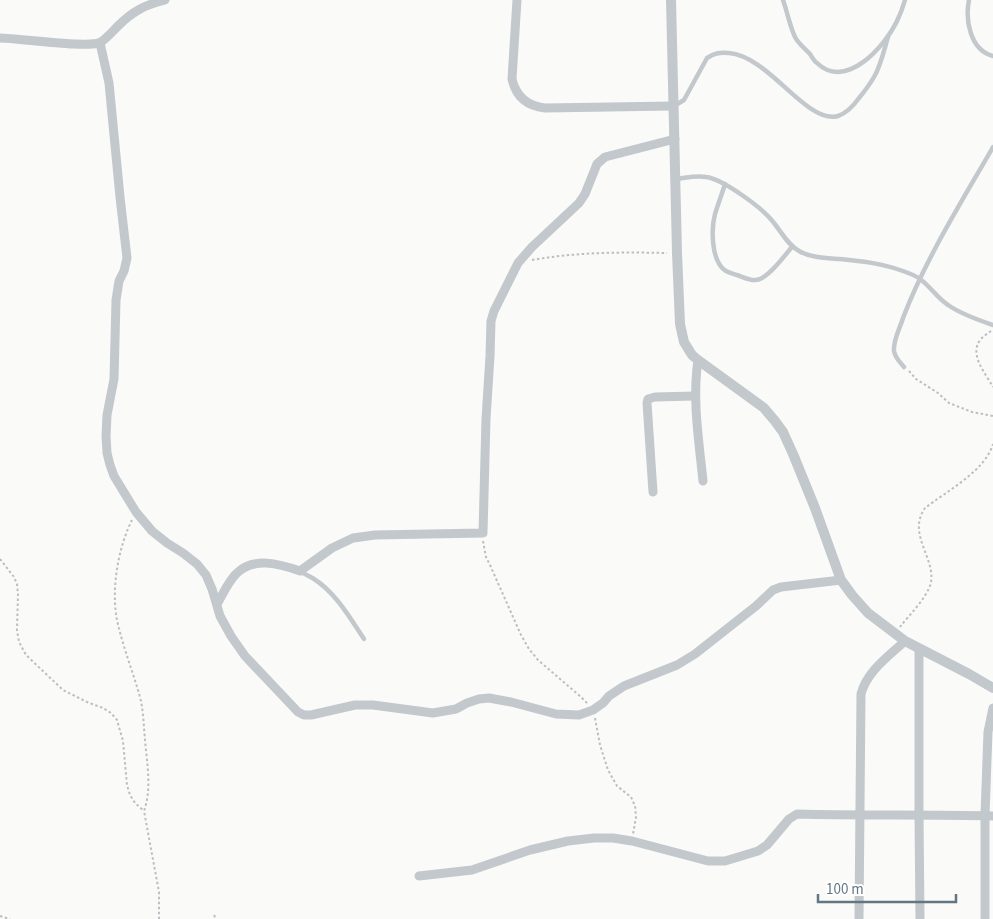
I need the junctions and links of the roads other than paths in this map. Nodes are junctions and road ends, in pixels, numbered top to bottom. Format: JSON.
{"nodes":[{"id":1,"x":165,"y":0,"type":"edge"},
{"id":2,"x":517,"y":0,"type":"edge"},
{"id":3,"x":671,"y":0,"type":"edge"},
{"id":4,"x":783,"y":0,"type":"edge"},
{"id":5,"x":905,"y":0,"type":"edge"},
{"id":6,"x":970,"y":0,"type":"edge"},
{"id":7,"x":888,"y":37,"type":"junction"},
{"id":8,"x":0,"y":38,"type":"edge"},
{"id":9,"x":100,"y":43,"type":"junction"},
{"id":10,"x":993,"y":56,"type":"edge"},
{"id":11,"x":673,"y":106,"type":"junction"},
{"id":12,"x":675,"y":139,"type":"junction"},
{"id":13,"x":993,"y":147,"type":"edge"},
{"id":14,"x":676,"y":179,"type":"junction"},
{"id":15,"x":725,"y":184,"type":"junction"},
{"id":16,"x":792,"y":247,"type":"junction"},
{"id":17,"x":919,"y":278,"type":"junction"},
{"id":18,"x":993,"y":325,"type":"edge"},
{"id":19,"x":698,"y":360,"type":"junction"},
{"id":20,"x":904,"y":367,"type":"road end"},
{"id":21,"x":695,"y":396,"type":"junction"},
{"id":22,"x":703,"y":482,"type":"dead end"},
{"id":23,"x":652,"y":492,"type":"dead end"},
{"id":24,"x":300,"y":572,"type":"junction"},
{"id":25,"x":841,"y":580,"type":"junction"},
{"id":26,"x":217,"y":604,"type":"junction"},
{"id":27,"x":364,"y":639,"type":"dead end"},
{"id":28,"x":905,"y":641,"type":"junction"},
{"id":29,"x":920,"y":649,"type":"junction"},
{"id":30,"x":993,"y":688,"type":"edge"},
{"id":31,"x":993,"y":708,"type":"edge"},
{"id":32,"x":919,"y":815,"type":"junction"},
{"id":33,"x":859,"y":816,"type":"junction"},
{"id":34,"x":989,"y":816,"type":"edge"},
{"id":35,"x":419,"y":876,"type":"dead end"},
{"id":36,"x":859,"y":919,"type":"edge"},
{"id":37,"x":920,"y":919,"type":"edge"},
{"id":38,"x":984,"y":919,"type":"edge"}],
"edges":[{"from":1,"to":9,"type":"street"},
{"from":2,"to":11,"type":"street"},
{"from":3,"to":11,"type":"street"},
{"from":4,"to":7,"type":"lane"},
{"from":5,"to":7,"type":"lane"},
{"from":6,"to":10,"type":"lane"},
{"from":7,"to":11,"type":"lane"},
{"from":8,"to":9,"type":"street"},
{"from":9,"to":26,"type":"street"},
{"from":11,"to":12,"type":"street"},
{"from":12,"to":14,"type":"street"},
{"from":12,"to":24,"type":"street"},
{"from":13,"to":17,"type":"lane"},
{"from":14,"to":15,"type":"lane"},
{"from":14,"to":19,"type":"street"},
{"from":15,"to":16,"type":"lane"},
{"from":15,"to":16,"type":"lane"},
{"from":16,"to":17,"type":"lane"},
{"from":17,"to":18,"type":"lane"},
{"from":17,"to":20,"type":"lane"},
{"from":19,"to":21,"type":"street"},
{"from":19,"to":25,"type":"street"},
{"from":21,"to":22,"type":"street"},
{"from":21,"to":23,"type":"street"},
{"from":24,"to":26,"type":"street"},
{"from":24,"to":27,"type":"lane"},
{"from":25,"to":26,"type":"street"},
{"from":25,"to":28,"type":"street"},
{"from":28,"to":29,"type":"street"},
{"from":28,"to":33,"type":"street"},
{"from":29,"to":30,"type":"street"},
{"from":29,"to":32,"type":"street"},
{"from":31,"to":34,"type":"street"},
{"from":32,"to":33,"type":"street"},
{"from":32,"to":34,"type":"street"},
{"from":32,"to":37,"type":"street"},
{"from":33,"to":35,"type":"street"},
{"from":33,"to":36,"type":"street"},
{"from":34,"to":38,"type":"street"}]}
